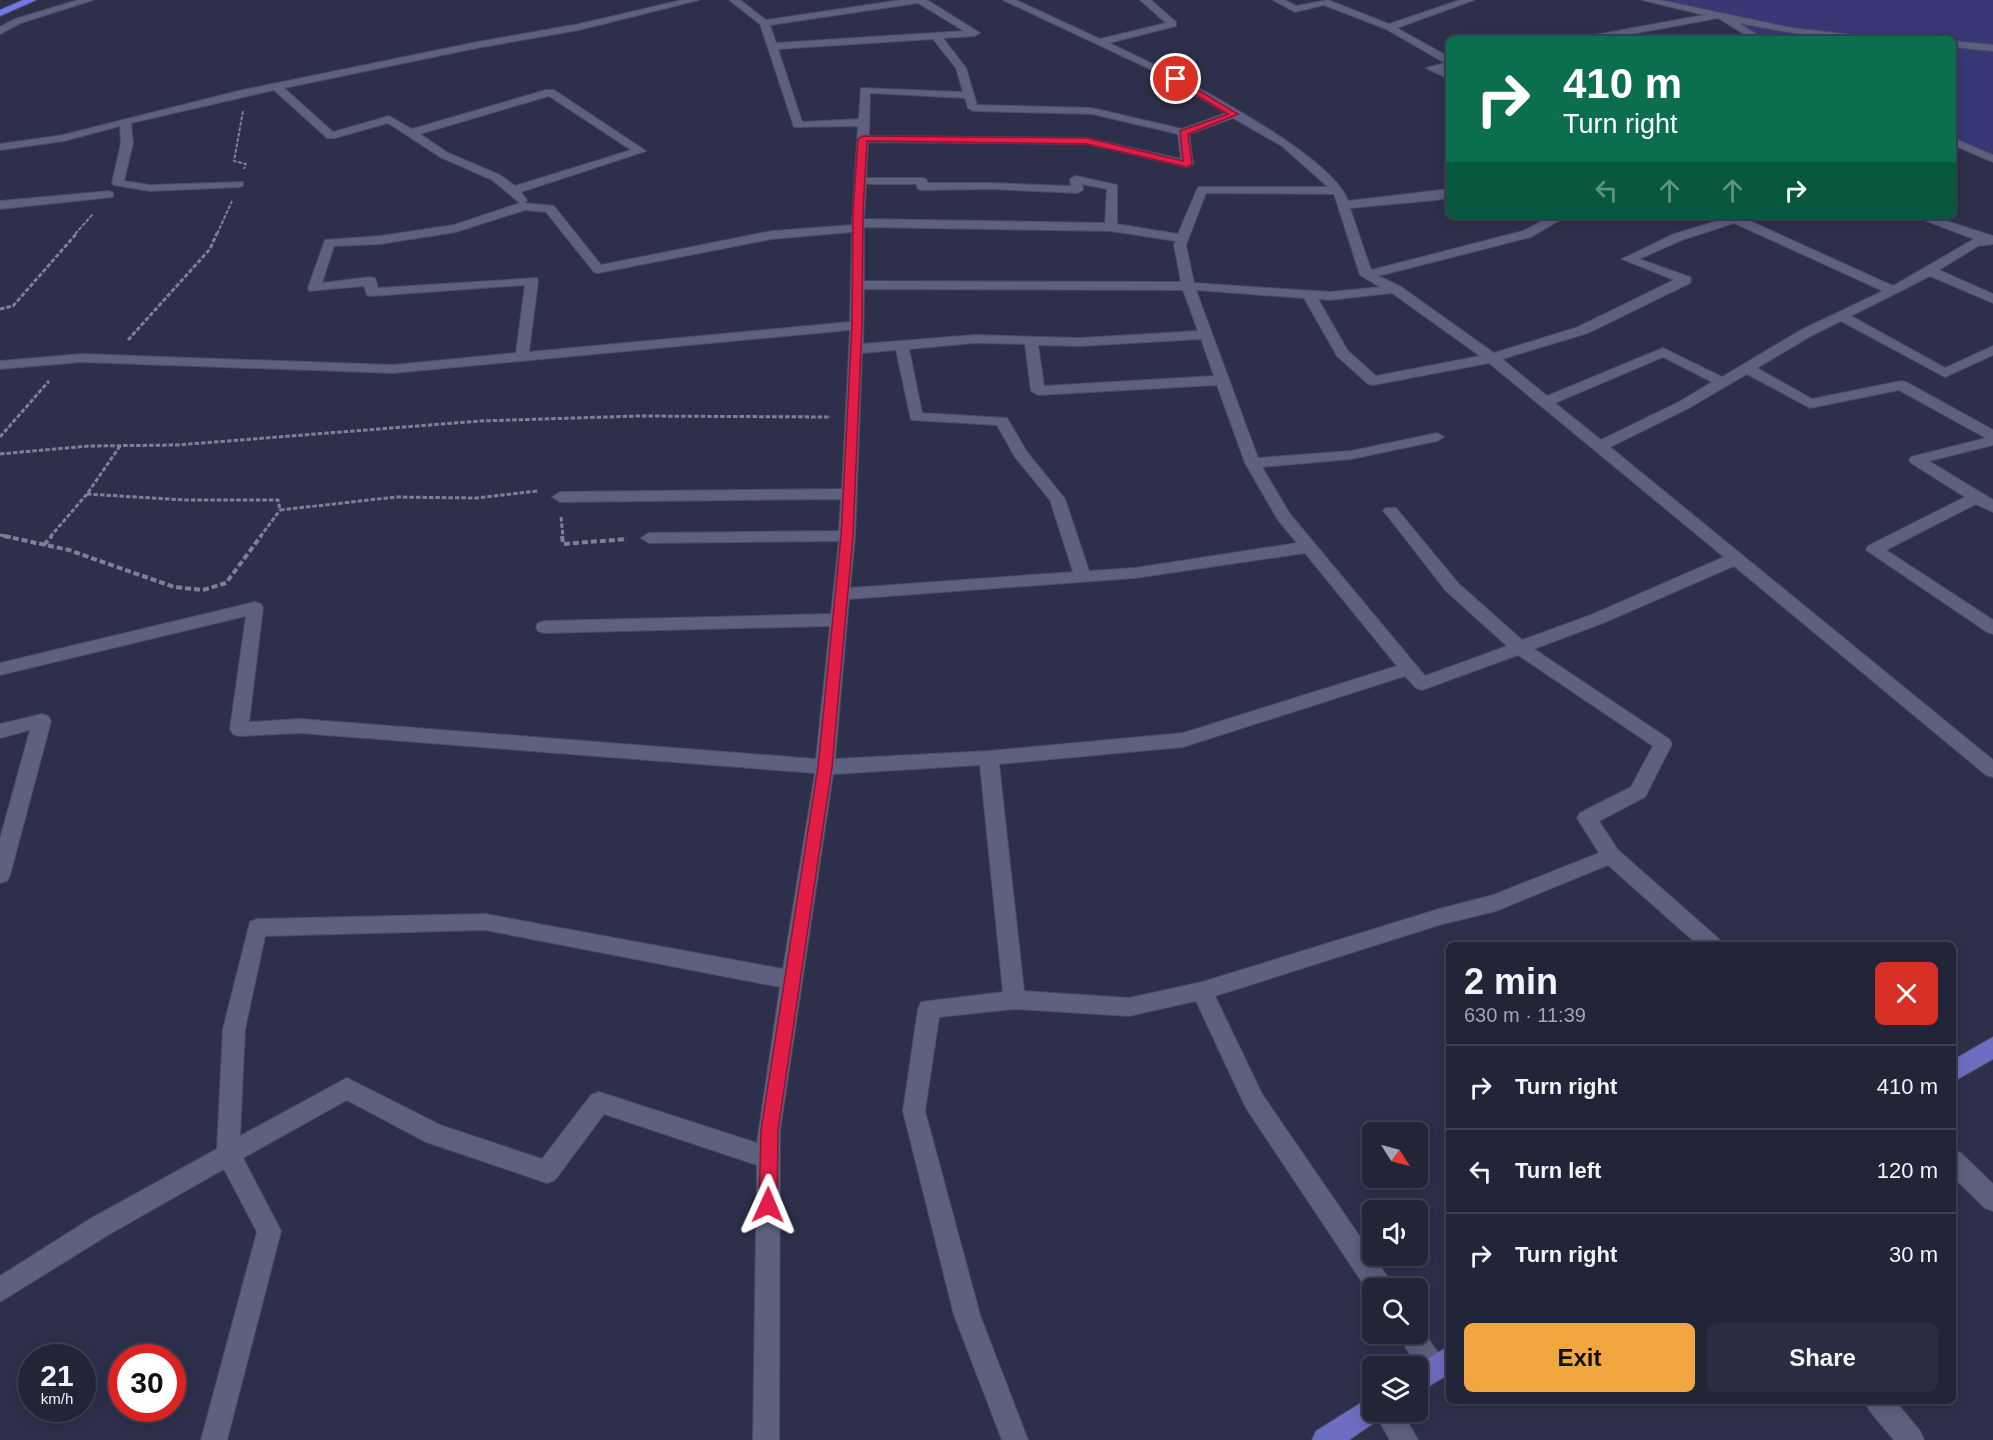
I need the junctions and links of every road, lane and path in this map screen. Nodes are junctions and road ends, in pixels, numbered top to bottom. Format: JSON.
{"nodes":[{"id":1,"x":31,"y":0,"type":"edge"},
{"id":2,"x":88,"y":0,"type":"edge"},
{"id":3,"x":694,"y":0,"type":"edge"},
{"id":4,"x":734,"y":0,"type":"edge"},
{"id":5,"x":920,"y":0,"type":"edge"},
{"id":6,"x":1008,"y":0,"type":"edge"},
{"id":7,"x":1145,"y":0,"type":"edge"},
{"id":8,"x":1278,"y":0,"type":"edge"},
{"id":9,"x":1469,"y":0,"type":"edge"},
{"id":10,"x":1647,"y":0,"type":"edge"},
{"id":11,"x":0,"y":13,"type":"edge"},
{"id":12,"x":1720,"y":15,"type":"junction"},
{"id":13,"x":764,"y":23,"type":"junction"},
{"id":14,"x":1389,"y":27,"type":"junction"},
{"id":15,"x":0,"y":31,"type":"edge"},
{"id":16,"x":1605,"y":36,"type":"edge"},
{"id":17,"x":1754,"y":36,"type":"edge"},
{"id":18,"x":1837,"y":36,"type":"edge"},
{"id":19,"x":937,"y":37,"type":"junction"},
{"id":20,"x":1099,"y":42,"type":"junction"},
{"id":21,"x":1956,"y":45,"type":"edge"},
{"id":22,"x":771,"y":46,"type":"junction"},
{"id":23,"x":1993,"y":48,"type":"edge"},
{"id":24,"x":1446,"y":61,"type":"edge"},
{"id":25,"x":1446,"y":64,"type":"edge"},
{"id":26,"x":1446,"y":75,"type":"edge"},
{"id":27,"x":276,"y":86,"type":"junction"},
{"id":28,"x":246,"y":92,"type":"junction"},
{"id":29,"x":969,"y":95,"type":"junction"},
{"id":30,"x":1234,"y":114,"type":"junction"},
{"id":31,"x":125,"y":121,"type":"junction"},
{"id":32,"x":864,"y":123,"type":"junction"},
{"id":33,"x":1183,"y":132,"type":"junction"},
{"id":34,"x":411,"y":134,"type":"junction"},
{"id":35,"x":863,"y":139,"type":"junction"},
{"id":36,"x":1956,"y":142,"type":"edge"},
{"id":37,"x":0,"y":147,"type":"edge"},
{"id":38,"x":1993,"y":159,"type":"edge"},
{"id":39,"x":860,"y":181,"type":"junction"},
{"id":40,"x":239,"y":184,"type":"junction"},
{"id":41,"x":514,"y":190,"type":"junction"},
{"id":42,"x":1446,"y":194,"type":"edge"},
{"id":43,"x":109,"y":195,"type":"joint"},
{"id":44,"x":1341,"y":198,"type":"junction"},
{"id":45,"x":0,"y":205,"type":"edge"},
{"id":46,"x":524,"y":206,"type":"junction"},
{"id":47,"x":1555,"y":219,"type":"edge"},
{"id":48,"x":1735,"y":219,"type":"edge"},
{"id":49,"x":1740,"y":219,"type":"edge"},
{"id":50,"x":1928,"y":219,"type":"edge"},
{"id":51,"x":858,"y":225,"type":"junction"},
{"id":52,"x":1111,"y":227,"type":"junction"},
{"id":53,"x":1183,"y":238,"type":"junction"},
{"id":54,"x":1992,"y":241,"type":"edge"},
{"id":55,"x":1930,"y":271,"type":"junction"},
{"id":56,"x":1366,"y":275,"type":"junction"},
{"id":57,"x":858,"y":285,"type":"junction"},
{"id":58,"x":1188,"y":286,"type":"junction"},
{"id":59,"x":1395,"y":289,"type":"junction"},
{"id":60,"x":1894,"y":291,"type":"junction"},
{"id":61,"x":1309,"y":295,"type":"junction"},
{"id":62,"x":1993,"y":299,"type":"edge"},
{"id":63,"x":0,"y":309,"type":"edge"},
{"id":64,"x":1841,"y":316,"type":"junction"},
{"id":65,"x":857,"y":325,"type":"junction"},
{"id":66,"x":1207,"y":335,"type":"junction"},
{"id":67,"x":1031,"y":341,"type":"junction"},
{"id":68,"x":902,"y":345,"type":"junction"},
{"id":69,"x":855,"y":349,"type":"junction"},
{"id":70,"x":1993,"y":350,"type":"edge"},
{"id":71,"x":522,"y":357,"type":"junction"},
{"id":72,"x":1492,"y":358,"type":"junction"},
{"id":73,"x":67,"y":359,"type":"junction"},
{"id":74,"x":111,"y":359,"type":"junction"},
{"id":75,"x":0,"y":365,"type":"edge"},
{"id":76,"x":1747,"y":368,"type":"junction"},
{"id":77,"x":1223,"y":380,"type":"junction"},
{"id":78,"x":1722,"y":382,"type":"junction"},
{"id":79,"x":1544,"y":402,"type":"junction"},
{"id":80,"x":852,"y":417,"type":"junction"},
{"id":81,"x":1993,"y":436,"type":"edge"},
{"id":82,"x":0,"y":437,"type":"edge"},
{"id":83,"x":1437,"y":437,"type":"dead end"},
{"id":84,"x":1993,"y":441,"type":"edge"},
{"id":85,"x":120,"y":446,"type":"junction"},
{"id":86,"x":1598,"y":447,"type":"junction"},
{"id":87,"x":0,"y":454,"type":"edge"},
{"id":88,"x":1252,"y":463,"type":"junction"},
{"id":89,"x":87,"y":494,"type":"junction"},
{"id":90,"x":849,"y":494,"type":"junction"},
{"id":91,"x":1977,"y":496,"type":"junction"},
{"id":92,"x":560,"y":497,"type":"junction"},
{"id":93,"x":1993,"y":507,"type":"edge"},
{"id":94,"x":280,"y":510,"type":"junction"},
{"id":95,"x":1391,"y":511,"type":"dead end"},
{"id":96,"x":0,"y":535,"type":"edge"},
{"id":97,"x":847,"y":536,"type":"junction"},
{"id":98,"x":649,"y":538,"type":"joint"},
{"id":99,"x":44,"y":545,"type":"junction"},
{"id":100,"x":1308,"y":547,"type":"junction"},
{"id":101,"x":1735,"y":559,"type":"junction"},
{"id":102,"x":1083,"y":577,"type":"junction"},
{"id":103,"x":841,"y":594,"type":"junction"},
{"id":104,"x":838,"y":620,"type":"junction"},
{"id":105,"x":544,"y":627,"type":"dead end"},
{"id":106,"x":1993,"y":628,"type":"edge"},
{"id":107,"x":1520,"y":648,"type":"junction"},
{"id":108,"x":1408,"y":668,"type":"junction"},
{"id":109,"x":0,"y":669,"type":"edge"},
{"id":110,"x":0,"y":731,"type":"edge"},
{"id":111,"x":989,"y":758,"type":"junction"},
{"id":112,"x":825,"y":767,"type":"junction"},
{"id":113,"x":1993,"y":770,"type":"edge"},
{"id":114,"x":1611,"y":856,"type":"junction"},
{"id":115,"x":0,"y":875,"type":"edge"},
{"id":116,"x":1709,"y":942,"type":"edge"},
{"id":117,"x":792,"y":980,"type":"junction"},
{"id":118,"x":1202,"y":991,"type":"junction"},
{"id":119,"x":1014,"y":1000,"type":"junction"},
{"id":120,"x":1993,"y":1047,"type":"edge"},
{"id":121,"x":1956,"y":1070,"type":"edge"},
{"id":122,"x":228,"y":1153,"type":"junction"},
{"id":123,"x":769,"y":1158,"type":"junction"},
{"id":124,"x":1956,"y":1164,"type":"edge"},
{"id":125,"x":1993,"y":1200,"type":"edge"},
{"id":126,"x":1373,"y":1278,"type":"edge"},
{"id":127,"x":0,"y":1290,"type":"edge"},
{"id":128,"x":1416,"y":1344,"type":"edge"},
{"id":129,"x":1433,"y":1370,"type":"edge"},
{"id":130,"x":1881,"y":1404,"type":"edge"},
{"id":131,"x":1362,"y":1416,"type":"edge"},
{"id":132,"x":1393,"y":1422,"type":"edge"},
{"id":133,"x":214,"y":1440,"type":"edge"},
{"id":134,"x":766,"y":1440,"type":"edge"},
{"id":135,"x":1015,"y":1440,"type":"edge"},
{"id":136,"x":1325,"y":1440,"type":"edge"},
{"id":137,"x":1405,"y":1440,"type":"edge"},
{"id":138,"x":1911,"y":1440,"type":"edge"}],
"edges":[{"from":1,"to":11,"type":"highway"},
{"from":2,"to":15,"type":"street"},
{"from":3,"to":27,"type":"street"},
{"from":4,"to":13,"type":"street"},
{"from":5,"to":13,"type":"street"},
{"from":5,"to":19,"type":"street"},
{"from":6,"to":20,"type":"street"},
{"from":7,"to":20,"type":"street"},
{"from":8,"to":14,"type":"street"},
{"from":9,"to":14,"type":"street"},
{"from":10,"to":12,"type":"street"},
{"from":12,"to":16,"type":"street"},
{"from":12,"to":17,"type":"street"},
{"from":12,"to":18,"type":"street"},
{"from":13,"to":22,"type":"street"},
{"from":14,"to":24,"type":"street"},
{"from":19,"to":22,"type":"street"},
{"from":19,"to":29,"type":"street"},
{"from":20,"to":30,"type":"street"},
{"from":21,"to":23,"type":"street"},
{"from":22,"to":32,"type":"street"},
{"from":25,"to":26,"type":"street"},
{"from":27,"to":28,"type":"street"},
{"from":27,"to":34,"type":"street"},
{"from":28,"to":31,"type":"street"},
{"from":28,"to":40,"type":"path"},
{"from":29,"to":32,"type":"street"},
{"from":29,"to":33,"type":"street"},
{"from":30,"to":33,"type":"street"},
{"from":30,"to":44,"type":"street"},
{"from":31,"to":37,"type":"street"},
{"from":31,"to":40,"type":"street"},
{"from":32,"to":35,"type":"street"},
{"from":33,"to":35,"type":"street"},
{"from":34,"to":41,"type":"street"},
{"from":34,"to":41,"type":"street"},
{"from":35,"to":39,"type":"street"},
{"from":36,"to":38,"type":"street"},
{"from":39,"to":51,"type":"street"},
{"from":39,"to":52,"type":"street"},
{"from":40,"to":74,"type":"path"},
{"from":41,"to":46,"type":"street"},
{"from":42,"to":44,"type":"street"},
{"from":43,"to":45,"type":"street"},
{"from":43,"to":63,"type":"path"},
{"from":44,"to":53,"type":"street"},
{"from":44,"to":56,"type":"street"},
{"from":46,"to":51,"type":"street"},
{"from":46,"to":71,"type":"street"},
{"from":47,"to":56,"type":"street"},
{"from":48,"to":72,"type":"street"},
{"from":49,"to":60,"type":"street"},
{"from":50,"to":54,"type":"street"},
{"from":51,"to":52,"type":"street"},
{"from":51,"to":57,"type":"street"},
{"from":52,"to":53,"type":"street"},
{"from":53,"to":58,"type":"street"},
{"from":54,"to":55,"type":"street"},
{"from":55,"to":60,"type":"street"},
{"from":55,"to":62,"type":"street"},
{"from":56,"to":59,"type":"street"},
{"from":57,"to":58,"type":"street"},
{"from":57,"to":65,"type":"street"},
{"from":58,"to":61,"type":"street"},
{"from":58,"to":66,"type":"street"},
{"from":59,"to":61,"type":"street"},
{"from":59,"to":72,"type":"street"},
{"from":60,"to":64,"type":"street"},
{"from":61,"to":72,"type":"street"},
{"from":64,"to":70,"type":"street"},
{"from":64,"to":76,"type":"street"},
{"from":65,"to":69,"type":"street"},
{"from":65,"to":71,"type":"street"},
{"from":66,"to":67,"type":"street"},
{"from":66,"to":77,"type":"street"},
{"from":67,"to":68,"type":"street"},
{"from":67,"to":77,"type":"street"},
{"from":68,"to":69,"type":"street"},
{"from":68,"to":102,"type":"street"},
{"from":69,"to":80,"type":"street"},
{"from":71,"to":74,"type":"street"},
{"from":72,"to":79,"type":"street"},
{"from":73,"to":74,"type":"street"},
{"from":73,"to":75,"type":"street"},
{"from":73,"to":82,"type":"path"},
{"from":76,"to":78,"type":"street"},
{"from":76,"to":81,"type":"street"},
{"from":77,"to":88,"type":"street"},
{"from":78,"to":79,"type":"street"},
{"from":78,"to":86,"type":"street"},
{"from":79,"to":86,"type":"street"},
{"from":80,"to":85,"type":"path"},
{"from":80,"to":90,"type":"street"},
{"from":83,"to":88,"type":"street"},
{"from":84,"to":91,"type":"street"},
{"from":85,"to":87,"type":"path"},
{"from":85,"to":89,"type":"path"},
{"from":86,"to":101,"type":"street"},
{"from":88,"to":100,"type":"street"},
{"from":89,"to":94,"type":"path"},
{"from":89,"to":99,"type":"path"},
{"from":90,"to":92,"type":"street"},
{"from":90,"to":97,"type":"street"},
{"from":91,"to":93,"type":"street"},
{"from":91,"to":106,"type":"street"},
{"from":92,"to":94,"type":"path"},
{"from":92,"to":98,"type":"path"},
{"from":94,"to":99,"type":"path"},
{"from":95,"to":107,"type":"street"},
{"from":96,"to":99,"type":"path"},
{"from":97,"to":98,"type":"street"},
{"from":97,"to":103,"type":"street"},
{"from":100,"to":102,"type":"street"},
{"from":100,"to":108,"type":"street"},
{"from":101,"to":107,"type":"street"},
{"from":101,"to":113,"type":"street"},
{"from":102,"to":103,"type":"street"},
{"from":103,"to":104,"type":"street"},
{"from":104,"to":105,"type":"street"},
{"from":104,"to":112,"type":"street"},
{"from":107,"to":108,"type":"street"},
{"from":107,"to":114,"type":"street"},
{"from":108,"to":111,"type":"street"},
{"from":109,"to":112,"type":"street"},
{"from":110,"to":115,"type":"street"},
{"from":111,"to":112,"type":"street"},
{"from":111,"to":119,"type":"street"},
{"from":112,"to":117,"type":"street"},
{"from":114,"to":116,"type":"street"},
{"from":114,"to":118,"type":"street"},
{"from":117,"to":122,"type":"street"},
{"from":117,"to":123,"type":"street"},
{"from":118,"to":119,"type":"street"},
{"from":118,"to":126,"type":"street"},
{"from":119,"to":135,"type":"street"},
{"from":120,"to":121,"type":"main road"},
{"from":122,"to":123,"type":"street"},
{"from":122,"to":127,"type":"street"},
{"from":122,"to":133,"type":"street"},
{"from":123,"to":134,"type":"street"},
{"from":124,"to":125,"type":"street"},
{"from":128,"to":129,"type":"street"},
{"from":130,"to":138,"type":"street"},
{"from":131,"to":136,"type":"main road"},
{"from":132,"to":137,"type":"street"}]}
